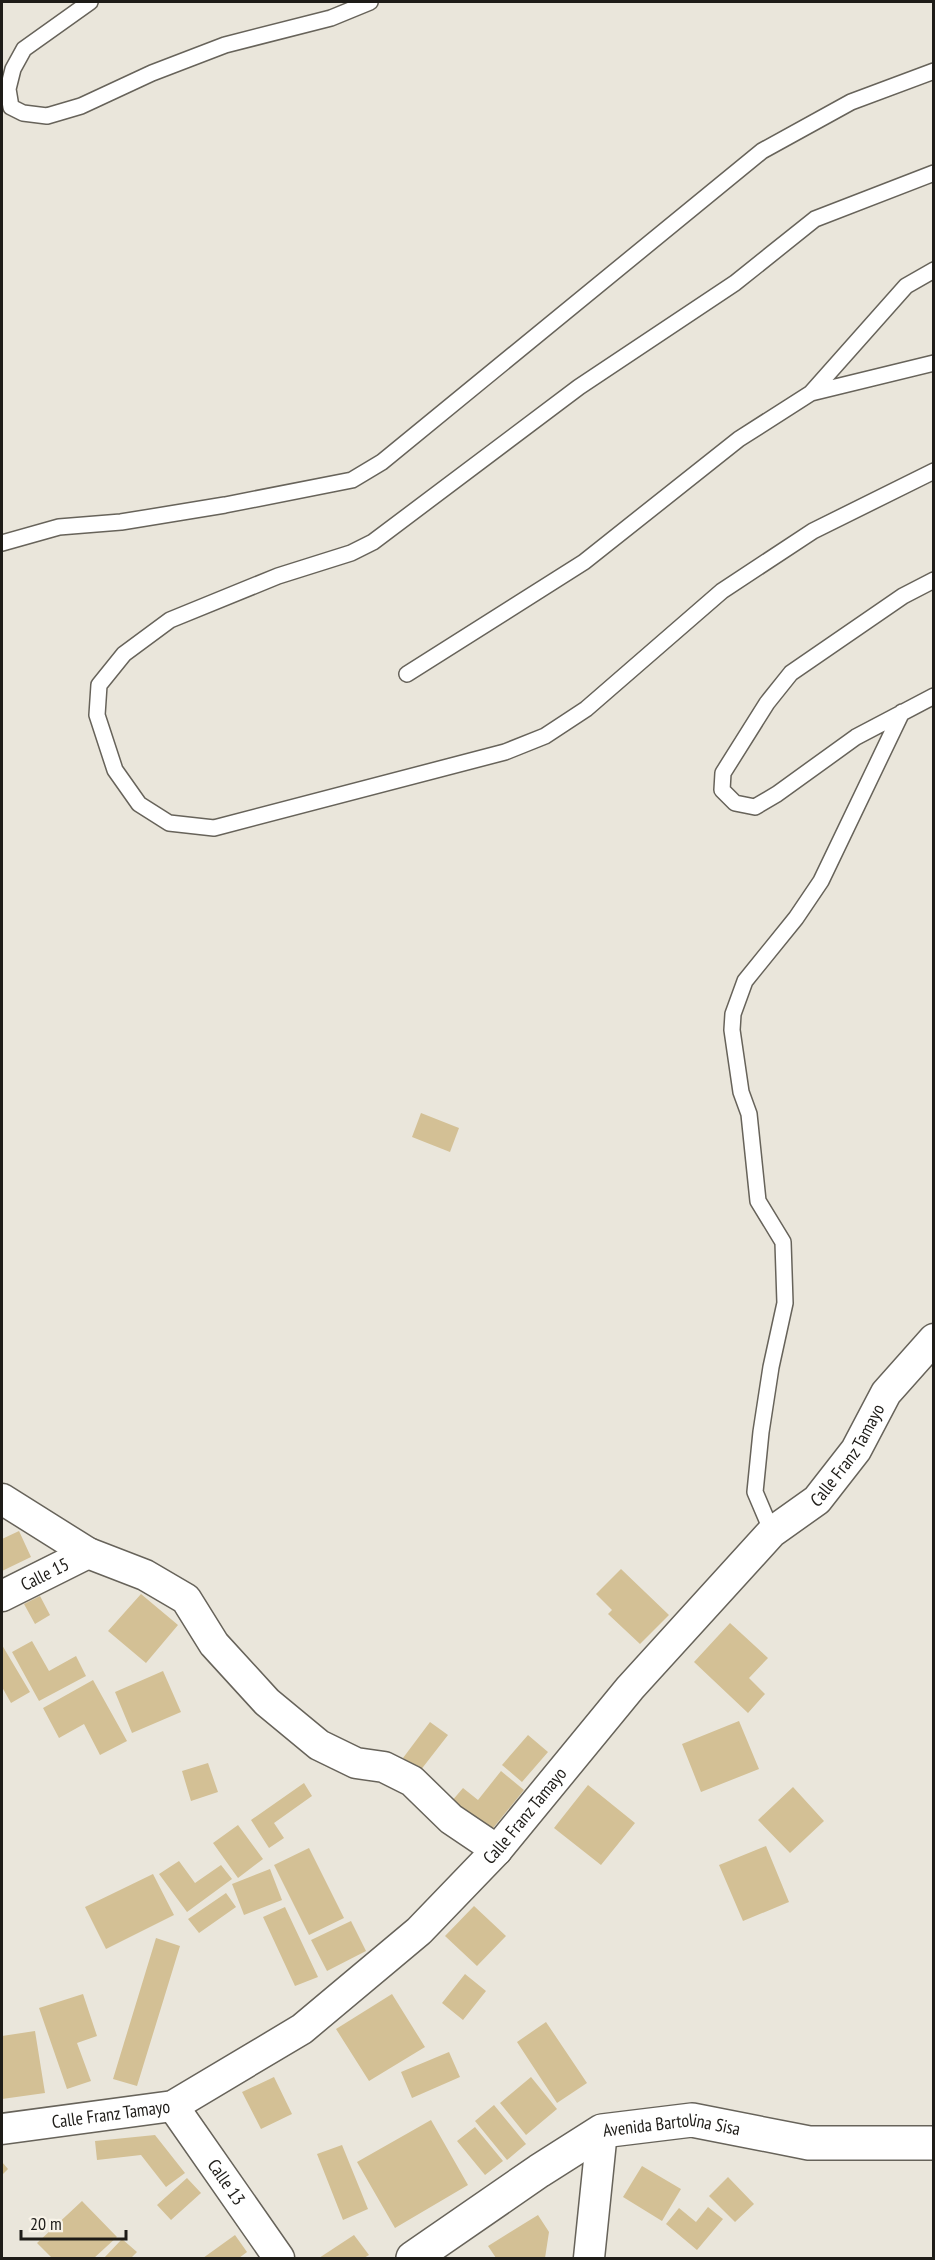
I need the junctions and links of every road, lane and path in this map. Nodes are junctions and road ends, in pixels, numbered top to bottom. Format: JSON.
{"nodes":[{"id":1,"x":90,"y":2,"type":"edge"},
{"id":2,"x":370,"y":2,"type":"edge"},
{"id":3,"x":933,"y":71,"type":"edge"},
{"id":4,"x":933,"y":173,"type":"edge"},
{"id":5,"x":933,"y":270,"type":"edge"},
{"id":6,"x":933,"y":363,"type":"edge"},
{"id":7,"x":811,"y":393,"type":"junction"},
{"id":8,"x":933,"y":471,"type":"edge"},
{"id":9,"x":2,"y":543,"type":"edge"},
{"id":10,"x":933,"y":580,"type":"edge"},
{"id":11,"x":407,"y":674,"type":"dead end"},
{"id":12,"x":933,"y":696,"type":"edge"},
{"id":13,"x":902,"y":712,"type":"junction"},
{"id":14,"x":933,"y":1339,"type":"edge"},
{"id":15,"x":2,"y":1499,"type":"edge"},
{"id":16,"x":772,"y":1532,"type":"junction"},
{"id":17,"x":88,"y":1553,"type":"junction"},
{"id":18,"x":2,"y":1596,"type":"edge"},
{"id":19,"x":497,"y":1850,"type":"junction"},
{"id":20,"x":173,"y":2106,"type":"junction"},
{"id":21,"x":2,"y":2129,"type":"edge"},
{"id":22,"x":602,"y":2131,"type":"junction"},
{"id":23,"x":933,"y":2143,"type":"edge"},
{"id":24,"x":279,"y":2259,"type":"edge"},
{"id":25,"x":413,"y":2259,"type":"edge"},
{"id":26,"x":589,"y":2259,"type":"edge"}],
"edges":[{"from":1,"to":2,"type":"lane"},
{"from":3,"to":9,"type":"lane"},
{"from":4,"to":8,"type":"lane"},
{"from":5,"to":7,"type":"lane"},
{"from":6,"to":7,"type":"lane"},
{"from":7,"to":11,"type":"lane"},
{"from":10,"to":13,"type":"lane"},
{"from":12,"to":13,"type":"lane"},
{"from":13,"to":16,"type":"lane"},
{"from":14,"to":16,"type":"street","name":"Calle Franz Tamayo"},
{"from":15,"to":17,"type":"street"},
{"from":16,"to":19,"type":"street","name":"Calle Franz Tamayo"},
{"from":17,"to":18,"type":"street","name":"Calle 15"},
{"from":17,"to":19,"type":"street"},
{"from":19,"to":20,"type":"street","name":"Calle Franz Tamayo"},
{"from":20,"to":21,"type":"street","name":"Calle Franz Tamayo"},
{"from":20,"to":24,"type":"street","name":"Calle 13"},
{"from":22,"to":23,"type":"street","name":"Avenida Bartolina Sisa"},
{"from":22,"to":25,"type":"street","name":"Avenida Bartolina Sisa"},
{"from":22,"to":26,"type":"street"}]}
